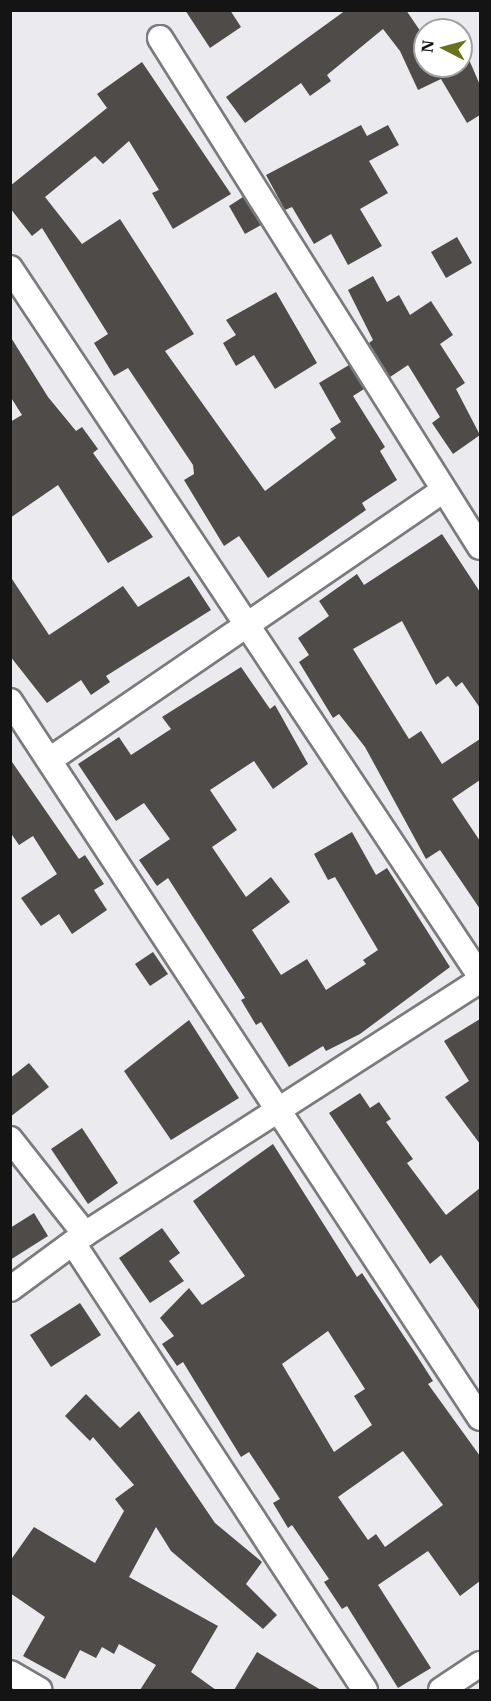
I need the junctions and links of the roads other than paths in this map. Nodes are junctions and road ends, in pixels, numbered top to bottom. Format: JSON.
{"nodes":[{"id":1,"x":160,"y":38,"type":"dead end"},
{"id":2,"x":10,"y":267,"type":"edge"},
{"id":3,"x":443,"y":491,"type":"junction"},
{"id":4,"x":480,"y":548,"type":"edge"},
{"id":5,"x":246,"y":622,"type":"junction"},
{"id":6,"x":10,"y":701,"type":"edge"},
{"id":7,"x":51,"y":759,"type":"junction"},
{"id":8,"x":480,"y":978,"type":"edge"},
{"id":9,"x":281,"y":1108,"type":"junction"},
{"id":10,"x":10,"y":1139,"type":"edge"},
{"id":11,"x":79,"y":1238,"type":"junction"},
{"id":12,"x":10,"y":1289,"type":"edge"},
{"id":13,"x":480,"y":1418,"type":"edge"},
{"id":14,"x":480,"y":1664,"type":"edge"},
{"id":15,"x":10,"y":1672,"type":"edge"},
{"id":16,"x":40,"y":1690,"type":"edge"},
{"id":17,"x":365,"y":1690,"type":"edge"},
{"id":18,"x":441,"y":1690,"type":"edge"}],
"edges":[{"from":1,"to":3,"type":"street"},
{"from":2,"to":5,"type":"street"},
{"from":3,"to":4,"type":"street"},
{"from":3,"to":5,"type":"street"},
{"from":5,"to":7,"type":"street"},
{"from":5,"to":8,"type":"street"},
{"from":6,"to":7,"type":"street"},
{"from":7,"to":9,"type":"street"},
{"from":8,"to":9,"type":"street"},
{"from":9,"to":11,"type":"street"},
{"from":9,"to":13,"type":"street"},
{"from":10,"to":11,"type":"street"},
{"from":11,"to":12,"type":"street"},
{"from":11,"to":17,"type":"street"},
{"from":14,"to":18,"type":"street"},
{"from":15,"to":16,"type":"street"}]}
